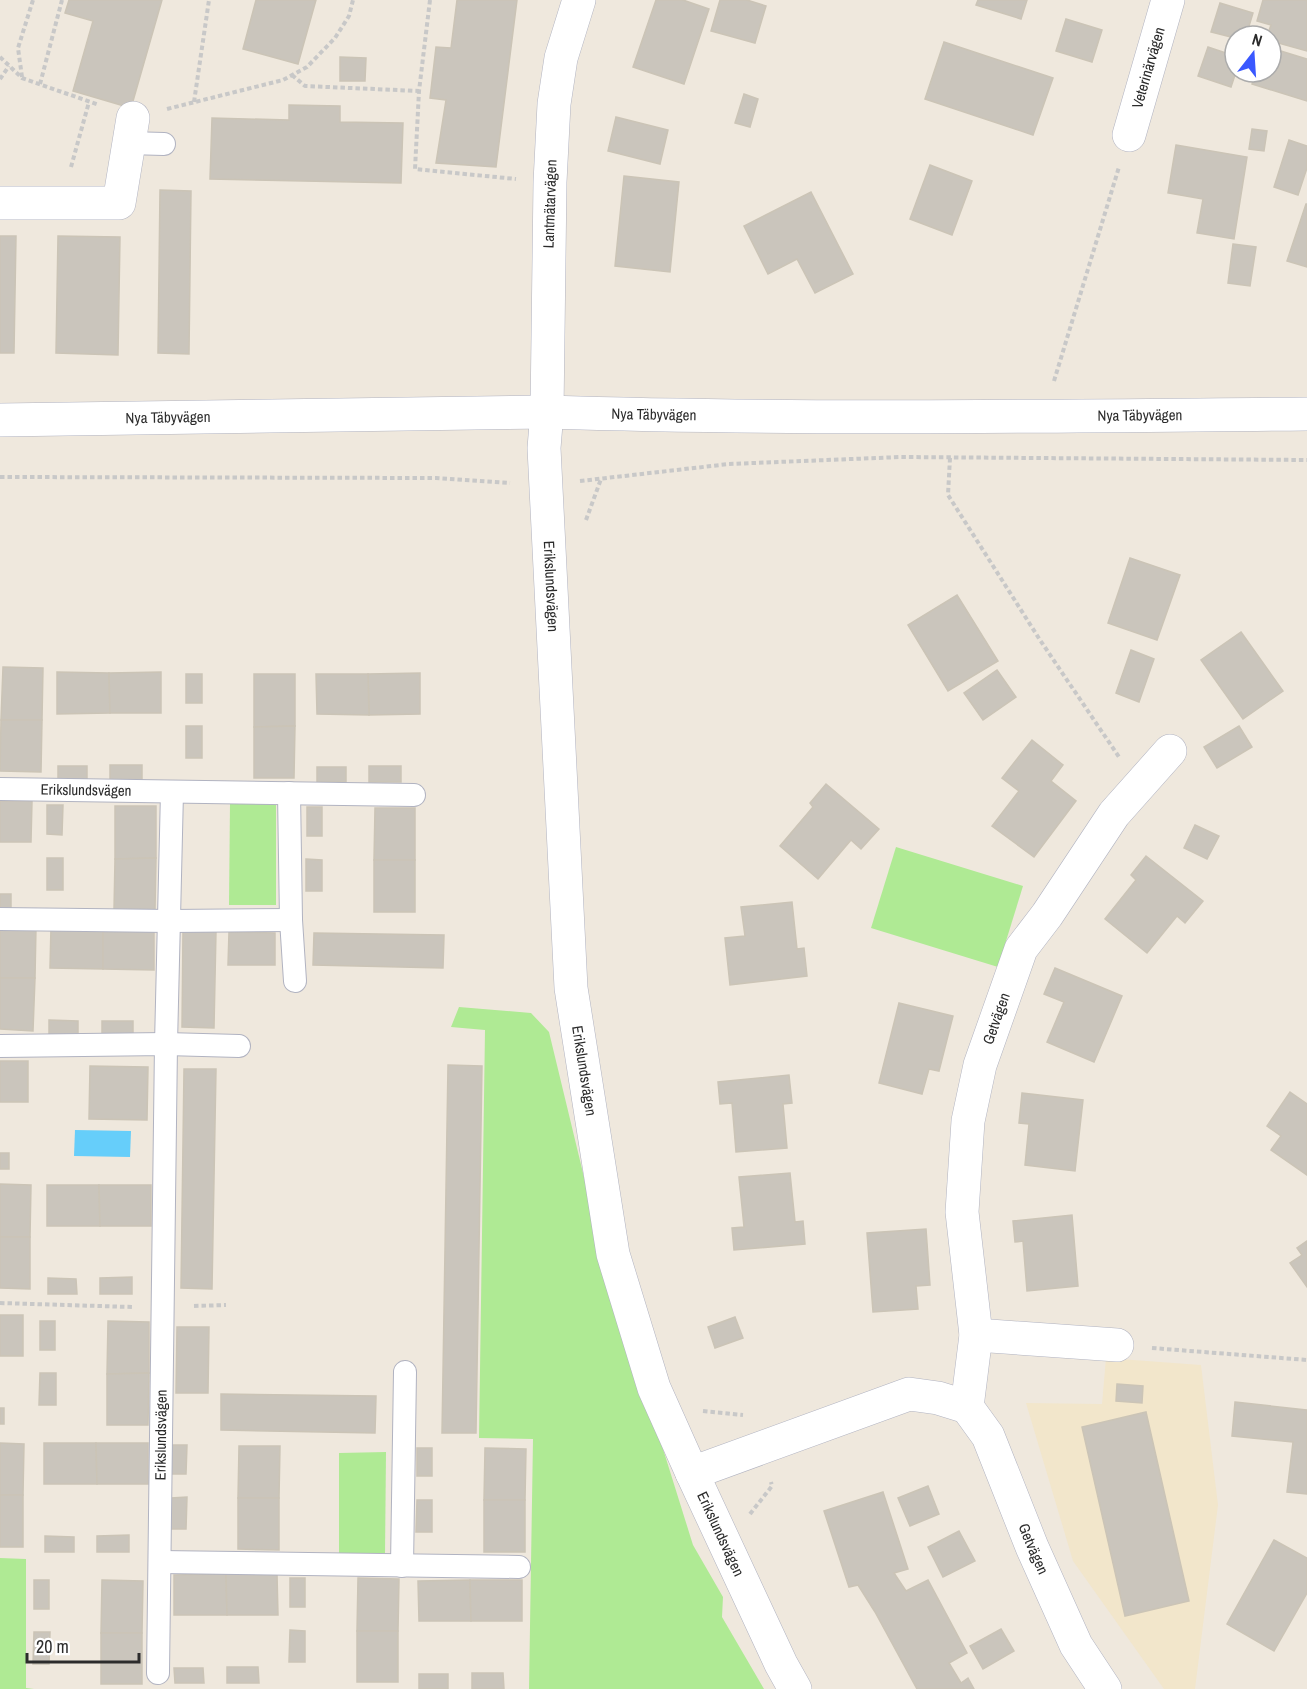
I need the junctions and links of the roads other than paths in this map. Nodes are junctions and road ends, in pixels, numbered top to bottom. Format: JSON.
{"nodes":[{"id":1,"x":579,"y":0,"type":"edge"},
{"id":2,"x":1168,"y":0,"type":"edge"},
{"id":3,"x":130,"y":130,"type":"joint"},
{"id":4,"x":1129,"y":135,"type":"road end"},
{"id":5,"x":164,"y":144,"type":"dead end"},
{"id":6,"x":0,"y":203,"type":"edge"},
{"id":7,"x":547,"y":412,"type":"junction"},
{"id":8,"x":1307,"y":414,"type":"edge"},
{"id":9,"x":0,"y":420,"type":"edge"},
{"id":10,"x":1170,"y":751,"type":"dead end"},
{"id":11,"x":0,"y":789,"type":"edge"},
{"id":12,"x":172,"y":792,"type":"junction"},
{"id":13,"x":289,"y":793,"type":"junction"},
{"id":14,"x":414,"y":795,"type":"dead end"},
{"id":15,"x":0,"y":919,"type":"edge"},
{"id":16,"x":291,"y":920,"type":"junction"},
{"id":17,"x":170,"y":921,"type":"junction"},
{"id":18,"x":295,"y":981,"type":"dead end"},
{"id":19,"x":166,"y":1044,"type":"junction"},
{"id":20,"x":0,"y":1046,"type":"edge"},
{"id":21,"x":239,"y":1046,"type":"dead end"},
{"id":22,"x":976,"y":1335,"type":"junction"},
{"id":23,"x":1117,"y":1345,"type":"road end"},
{"id":24,"x":405,"y":1372,"type":"dead end"},
{"id":25,"x":967,"y":1407,"type":"junction"},
{"id":26,"x":692,"y":1473,"type":"junction"},
{"id":27,"x":160,"y":1562,"type":"junction"},
{"id":28,"x":402,"y":1566,"type":"junction"},
{"id":29,"x":519,"y":1567,"type":"dead end"},
{"id":30,"x":158,"y":1673,"type":"dead end"},
{"id":31,"x":795,"y":1689,"type":"edge"},
{"id":32,"x":1105,"y":1689,"type":"edge"}],
"edges":[{"from":1,"to":7,"type":"street","name":"Lantmätarvägen"},
{"from":2,"to":4,"type":"street","name":"Veterinärvägen"},
{"from":3,"to":5,"type":"lane"},
{"from":3,"to":6,"type":"street"},
{"from":7,"to":8,"type":"street","name":"Nya Täbyvägen"},
{"from":7,"to":9,"type":"street","name":"Nya Täbyvägen"},
{"from":7,"to":26,"type":"street","name":"Erikslundsvägen"},
{"from":10,"to":22,"type":"street","name":"Getvägen"},
{"from":11,"to":12,"type":"lane","name":"Erikslundsvägen"},
{"from":12,"to":13,"type":"lane","name":"Erikslundsvägen"},
{"from":12,"to":17,"type":"lane","name":"Erikslundsvägen"},
{"from":13,"to":14,"type":"lane","name":"Erikslundsvägen"},
{"from":13,"to":16,"type":"lane"},
{"from":15,"to":17,"type":"lane"},
{"from":16,"to":17,"type":"lane"},
{"from":16,"to":18,"type":"lane"},
{"from":17,"to":19,"type":"lane","name":"Erikslundsvägen"},
{"from":19,"to":20,"type":"lane"},
{"from":19,"to":21,"type":"lane"},
{"from":19,"to":27,"type":"lane","name":"Erikslundsvägen"},
{"from":22,"to":23,"type":"street"},
{"from":22,"to":25,"type":"street","name":"Getvägen"},
{"from":24,"to":28,"type":"lane"},
{"from":25,"to":26,"type":"street"},
{"from":25,"to":32,"type":"street","name":"Getvägen"},
{"from":26,"to":31,"type":"street","name":"Erikslundsvägen"},
{"from":27,"to":28,"type":"lane"},
{"from":27,"to":30,"type":"lane","name":"Erikslundsvägen"},
{"from":28,"to":29,"type":"lane"}]}
